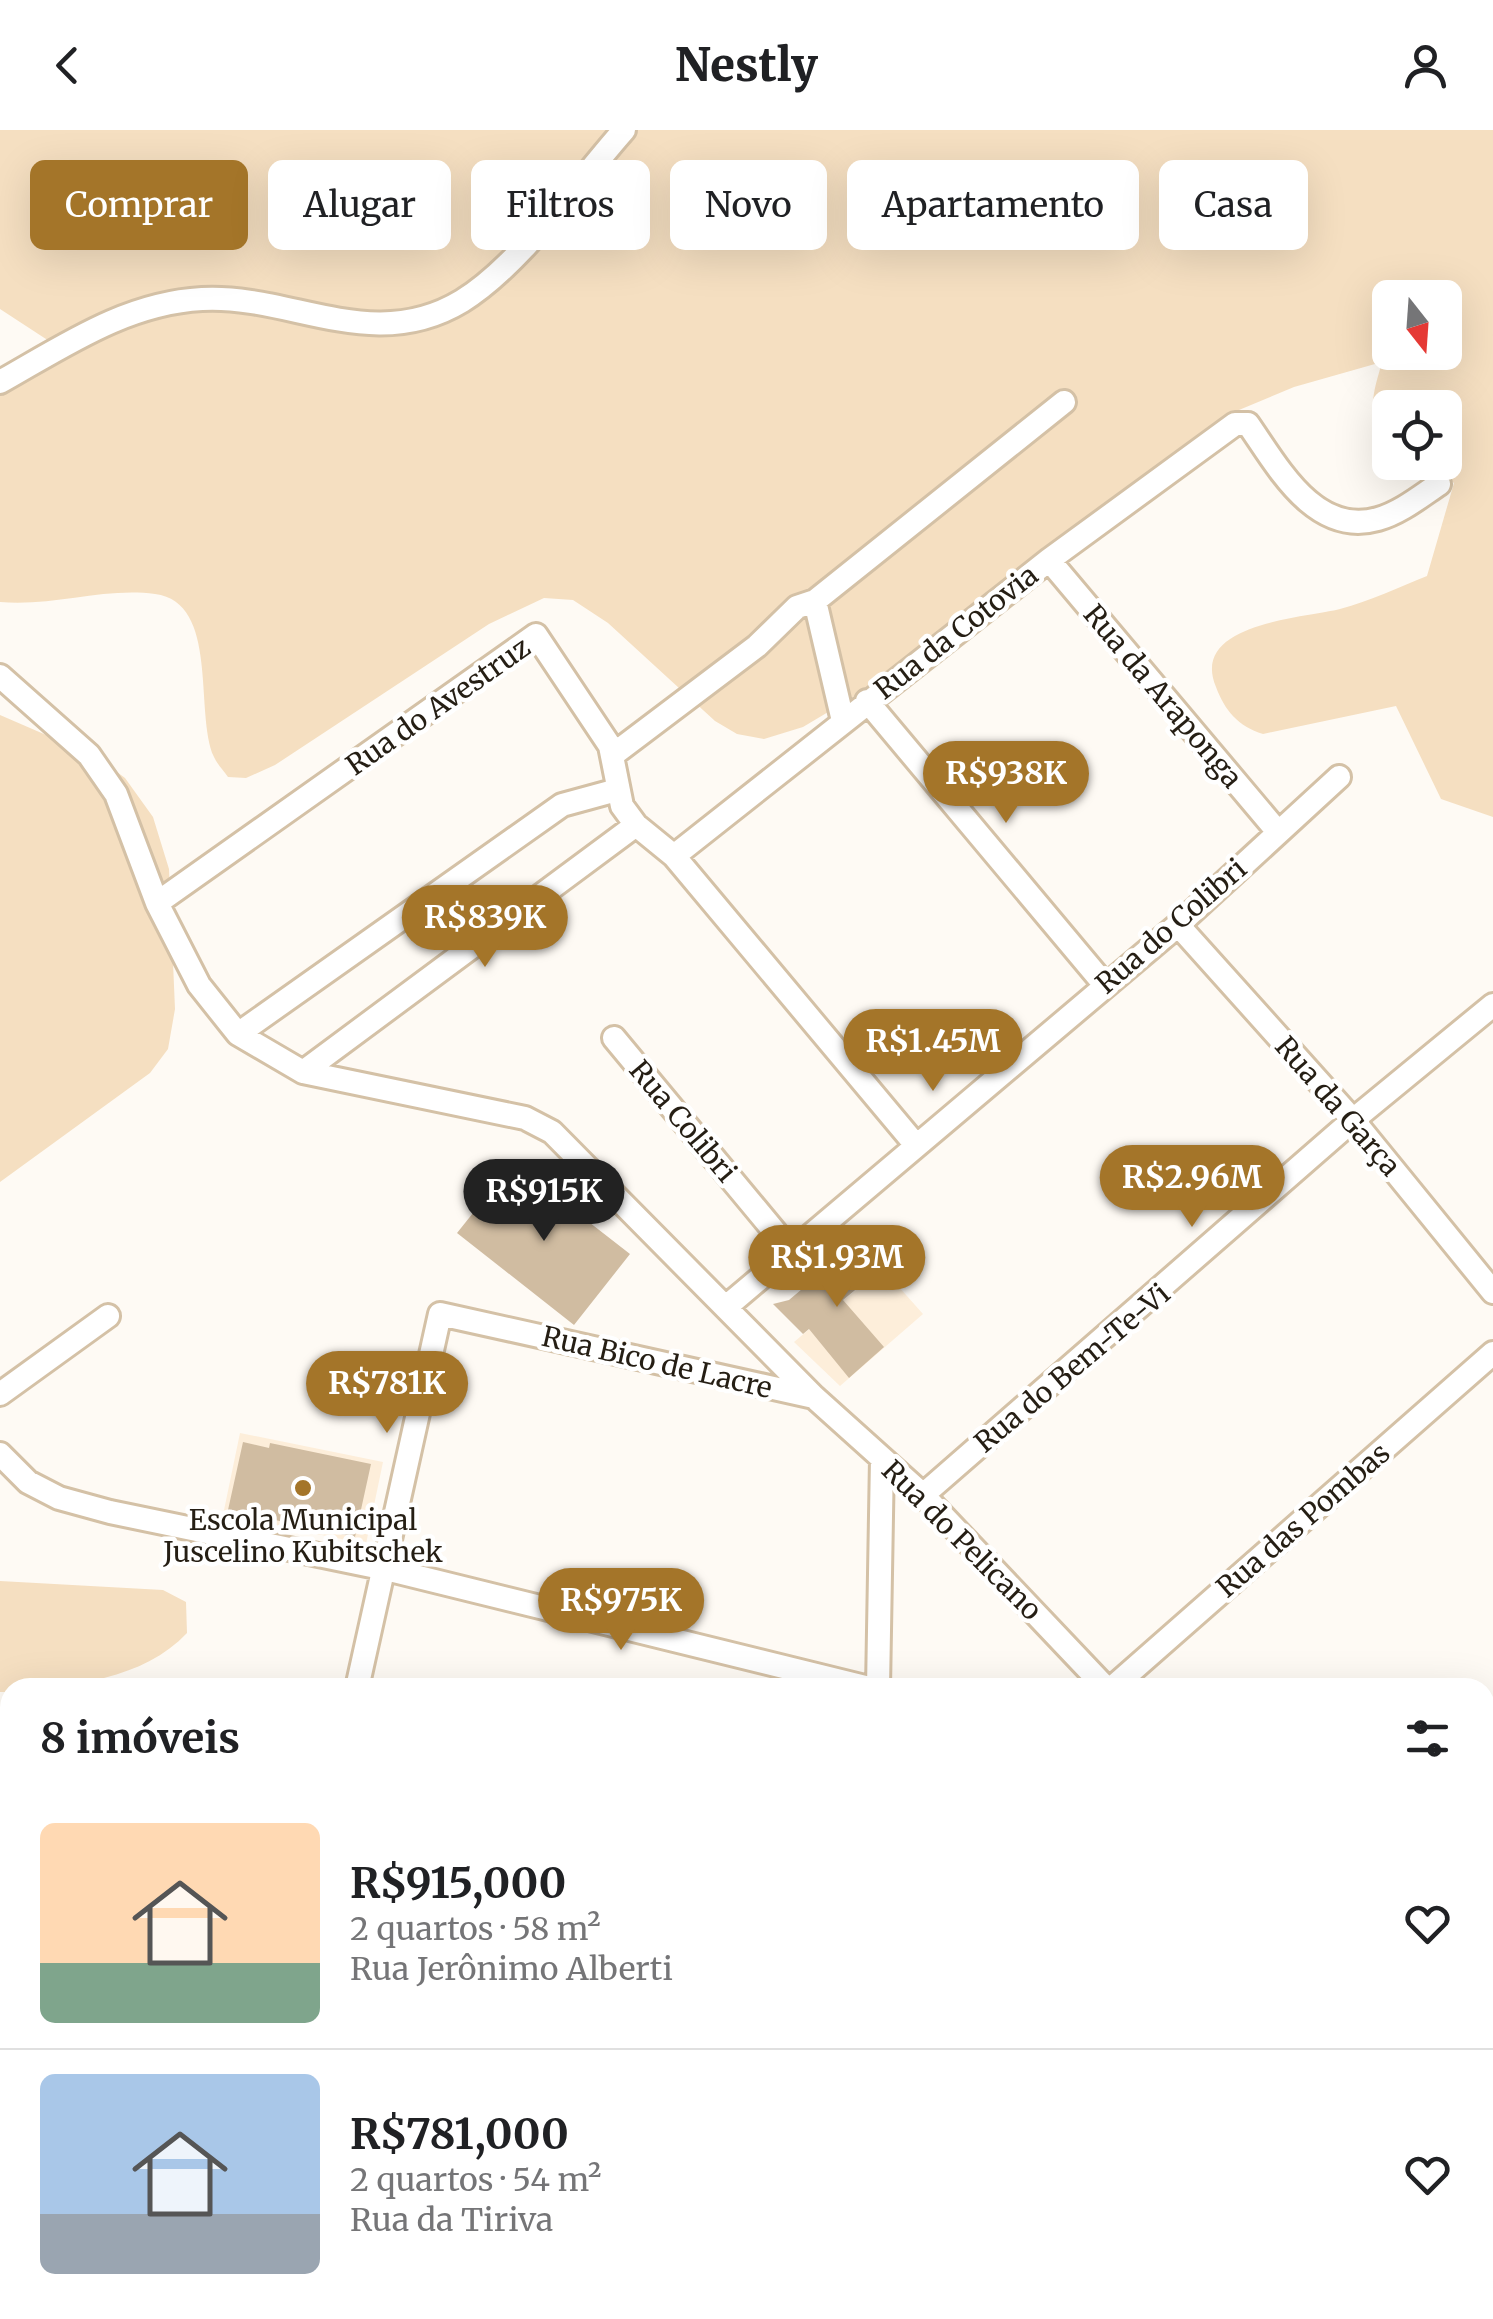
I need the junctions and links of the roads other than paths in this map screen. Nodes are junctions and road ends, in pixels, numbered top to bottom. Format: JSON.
{"nodes":[{"id":1,"x":624,"y":130,"type":"edge"},
{"id":2,"x":0,"y":382,"type":"edge"},
{"id":3,"x":1064,"y":402,"type":"dead end"},
{"id":4,"x":1440,"y":484,"type":"dead end"},
{"id":5,"x":1049,"y":560,"type":"junction"},
{"id":6,"x":815,"y":602,"type":"junction"},
{"id":7,"x":0,"y":676,"type":"edge"},
{"id":8,"x":867,"y":702,"type":"junction"},
{"id":9,"x":842,"y":721,"type":"junction"},
{"id":10,"x":614,"y":754,"type":"junction"},
{"id":11,"x":1339,"y":777,"type":"dead end"},
{"id":12,"x":617,"y":790,"type":"junction"},
{"id":13,"x":636,"y":825,"type":"junction"},
{"id":14,"x":1278,"y":832,"type":"junction"},
{"id":15,"x":674,"y":856,"type":"junction"},
{"id":16,"x":157,"y":903,"type":"junction"},
{"id":17,"x":1178,"y":924,"type":"junction"},
{"id":18,"x":1104,"y":984,"type":"junction"},
{"id":19,"x":1493,"y":1005,"type":"edge"},
{"id":20,"x":238,"y":1034,"type":"junction"},
{"id":21,"x":614,"y":1038,"type":"dead end"},
{"id":22,"x":304,"y":1072,"type":"junction"},
{"id":23,"x":1353,"y":1120,"type":"junction"},
{"id":24,"x":914,"y":1144,"type":"junction"},
{"id":25,"x":790,"y":1250,"type":"junction"},
{"id":26,"x":1493,"y":1292,"type":"edge"},
{"id":27,"x":726,"y":1308,"type":"junction"},
{"id":28,"x":108,"y":1316,"type":"dead end"},
{"id":29,"x":1493,"y":1353,"type":"edge"},
{"id":30,"x":0,"y":1394,"type":"edge"},
{"id":31,"x":814,"y":1397,"type":"junction"},
{"id":32,"x":0,"y":1454,"type":"edge"},
{"id":33,"x":882,"y":1460,"type":"junction"},
{"id":34,"x":924,"y":1494,"type":"junction"},
{"id":35,"x":386,"y":1568,"type":"junction"},
{"id":36,"x":359,"y":1678,"type":"edge"},
{"id":37,"x":829,"y":1678,"type":"edge"},
{"id":38,"x":878,"y":1678,"type":"edge"},
{"id":39,"x":1099,"y":1678,"type":"edge"},
{"id":40,"x":1120,"y":1678,"type":"edge"}],
"edges":[{"from":1,"to":2,"type":"street"},
{"from":3,"to":6,"type":"street"},
{"from":4,"to":5,"type":"street","name":"Rua da Cotovia"},
{"from":5,"to":8,"type":"street","name":"Rua da Cotovia"},
{"from":5,"to":14,"type":"street","name":"Rua da Araponga"},
{"from":6,"to":9,"type":"street"},
{"from":6,"to":10,"type":"street"},
{"from":7,"to":16,"type":"street"},
{"from":8,"to":9,"type":"street","name":"Rua da Cotovia"},
{"from":8,"to":18,"type":"street"},
{"from":9,"to":15,"type":"street","name":"Rua da Cotovia"},
{"from":10,"to":12,"type":"street","name":"Rua do Avestruz"},
{"from":10,"to":16,"type":"street","name":"Rua do Avestruz"},
{"from":11,"to":14,"type":"street","name":"Rua do Colibri"},
{"from":12,"to":13,"type":"street","name":"Rua do Avestruz"},
{"from":12,"to":20,"type":"street"},
{"from":13,"to":15,"type":"street","name":"Rua do Avestruz"},
{"from":13,"to":22,"type":"street"},
{"from":14,"to":17,"type":"street","name":"Rua do Colibri"},
{"from":15,"to":24,"type":"street","name":"Rua do Avestruz"},
{"from":16,"to":20,"type":"street"},
{"from":17,"to":18,"type":"street","name":"Rua do Colibri"},
{"from":17,"to":23,"type":"street","name":"Rua da Garça"},
{"from":18,"to":24,"type":"street","name":"Rua do Colibri"},
{"from":19,"to":23,"type":"street","name":"Rua do Bem-Te-Vi"},
{"from":20,"to":22,"type":"street","name":"Rua do Pelicano"},
{"from":21,"to":25,"type":"street","name":"Rua Colibri"},
{"from":22,"to":27,"type":"street","name":"Rua do Pelicano"},
{"from":23,"to":26,"type":"street","name":"Rua da Garça"},
{"from":23,"to":34,"type":"street","name":"Rua do Bem-Te-Vi"},
{"from":24,"to":25,"type":"street","name":"Rua do Colibri"},
{"from":25,"to":27,"type":"street","name":"Rua do Colibri"},
{"from":27,"to":31,"type":"street","name":"Rua do Pelicano"},
{"from":28,"to":30,"type":"street"},
{"from":29,"to":40,"type":"street","name":"Rua das Pombas"},
{"from":31,"to":33,"type":"street","name":"Rua do Pelicano"},
{"from":31,"to":35,"type":"street","name":"Rua Bico de Lacre"},
{"from":32,"to":35,"type":"street"},
{"from":33,"to":34,"type":"street","name":"Rua do Pelicano"},
{"from":33,"to":38,"type":"street"},
{"from":34,"to":39,"type":"street","name":"Rua do Pelicano"},
{"from":35,"to":36,"type":"street"},
{"from":35,"to":37,"type":"street"}]}
